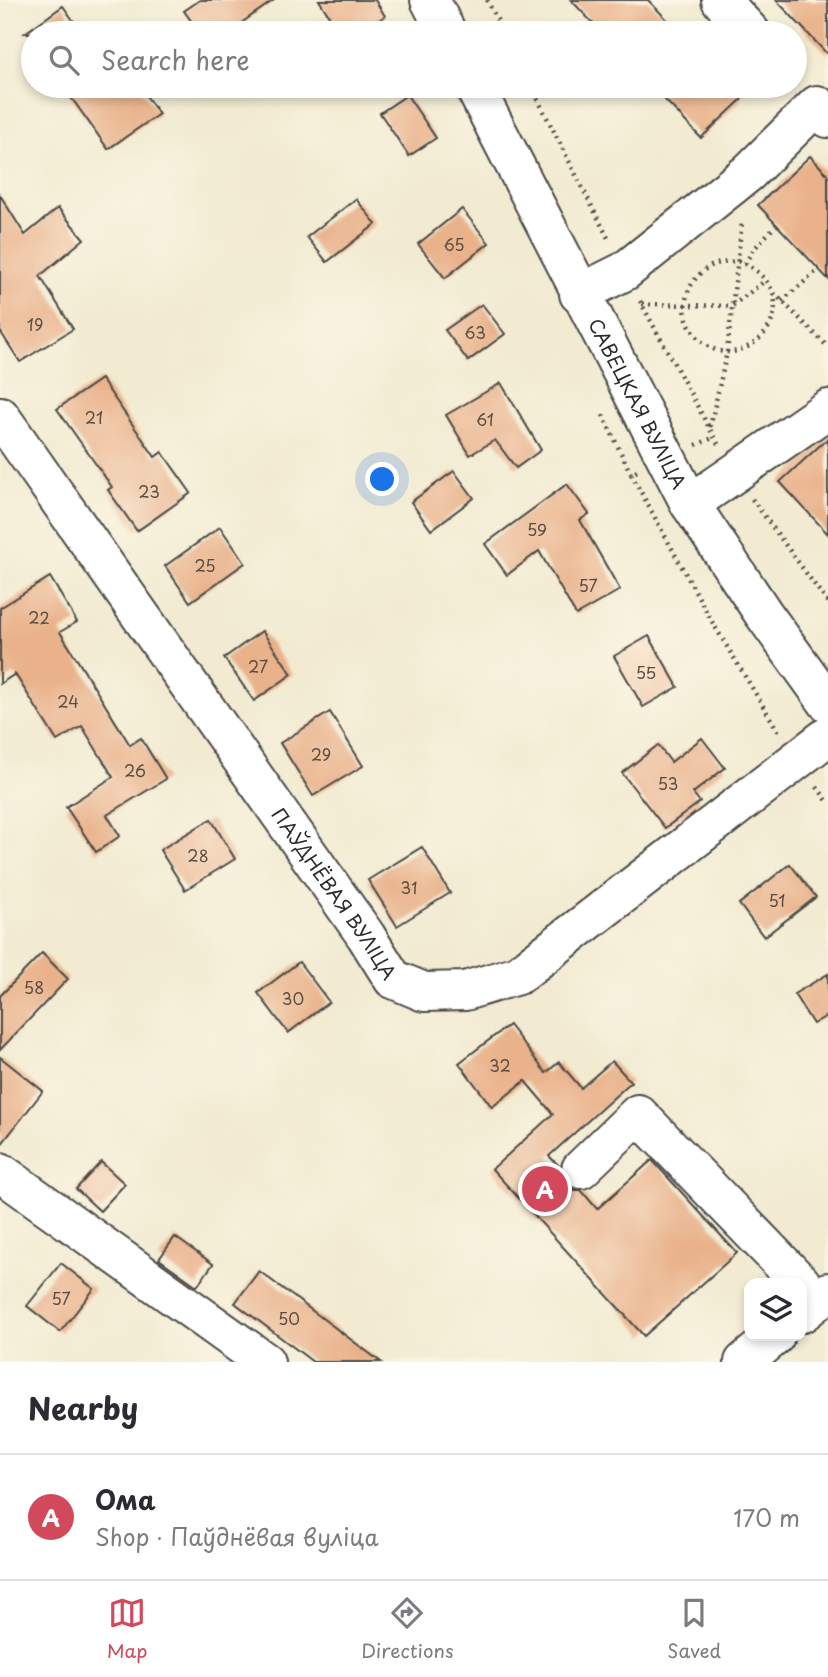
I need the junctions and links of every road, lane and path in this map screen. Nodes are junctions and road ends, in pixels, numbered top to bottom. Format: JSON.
{"nodes":[{"id":1,"x":430,"y":0,"type":"edge"},
{"id":2,"x":487,"y":0,"type":"edge"},
{"id":3,"x":721,"y":0,"type":"edge"},
{"id":4,"x":441,"y":21,"type":"edge"},
{"id":5,"x":498,"y":21,"type":"edge"},
{"id":6,"x":740,"y":21,"type":"edge"},
{"id":7,"x":480,"y":98,"type":"edge"},
{"id":8,"x":537,"y":98,"type":"edge"},
{"id":9,"x":813,"y":101,"type":"edge"},
{"id":10,"x":748,"y":173,"type":"junction"},
{"id":11,"x":776,"y":225,"type":"dead end"},
{"id":12,"x":738,"y":261,"type":"junction"},
{"id":13,"x":744,"y":264,"type":"junction"},
{"id":14,"x":819,"y":269,"type":"dead end"},
{"id":15,"x":625,"y":271,"type":"junction"},
{"id":16,"x":766,"y":280,"type":"junction"},
{"id":17,"x":773,"y":292,"type":"junction"},
{"id":18,"x":579,"y":294,"type":"junction"},
{"id":19,"x":782,"y":301,"type":"junction"},
{"id":20,"x":642,"y":304,"type":"dead end"},
{"id":21,"x":685,"y":305,"type":"junction"},
{"id":22,"x":732,"y":306,"type":"junction"},
{"id":23,"x":828,"y":347,"type":"edge"},
{"id":24,"x":727,"y":352,"type":"junction"},
{"id":25,"x":828,"y":409,"type":"edge"},
{"id":26,"x":0,"y":416,"type":"edge"},
{"id":27,"x":709,"y":428,"type":"dead end"},
{"id":28,"x":690,"y":504,"type":"junction"},
{"id":29,"x":828,"y":703,"type":"edge"},
{"id":30,"x":828,"y":736,"type":"edge"},
{"id":31,"x":581,"y":1169,"type":"dead end"},
{"id":32,"x":0,"y":1172,"type":"edge"},
{"id":33,"x":810,"y":1294,"type":"edge"},
{"id":34,"x":769,"y":1341,"type":"edge"},
{"id":35,"x":265,"y":1362,"type":"edge"},
{"id":36,"x":744,"y":1362,"type":"edge"}],
"edges":[{"from":1,"to":4,"type":"street"},
{"from":2,"to":5,"type":"path"},
{"from":3,"to":6,"type":"street"},
{"from":7,"to":18,"type":"street","name":"САВЕЦКАЯ ВУЛІЦА"},
{"from":8,"to":15,"type":"path"},
{"from":9,"to":10,"type":"street"},
{"from":10,"to":12,"type":"path"},
{"from":10,"to":15,"type":"street"},
{"from":11,"to":13,"type":"path"},
{"from":12,"to":13,"type":"path"},
{"from":12,"to":21,"type":"path"},
{"from":12,"to":22,"type":"path"},
{"from":13,"to":16,"type":"path"},
{"from":14,"to":19,"type":"path"},
{"from":15,"to":18,"type":"street"},
{"from":16,"to":17,"type":"path"},
{"from":16,"to":22,"type":"path"},
{"from":17,"to":19,"type":"path"},
{"from":17,"to":24,"type":"path"},
{"from":18,"to":28,"type":"street","name":"САВЕЦКАЯ ВУЛІЦА"},
{"from":19,"to":23,"type":"path"},
{"from":20,"to":21,"type":"path"},
{"from":21,"to":22,"type":"path"},
{"from":21,"to":24,"type":"path"},
{"from":22,"to":24,"type":"path"},
{"from":24,"to":27,"type":"path"},
{"from":25,"to":28,"type":"street"},
{"from":26,"to":30,"type":"street","name":"ПАЎДНЁВАЯ ВУЛІЦА"},
{"from":28,"to":29,"type":"street","name":"САВЕЦКАЯ ВУЛІЦА"},
{"from":31,"to":33,"type":"street"},
{"from":32,"to":35,"type":"street"},
{"from":34,"to":36,"type":"street"}]}
